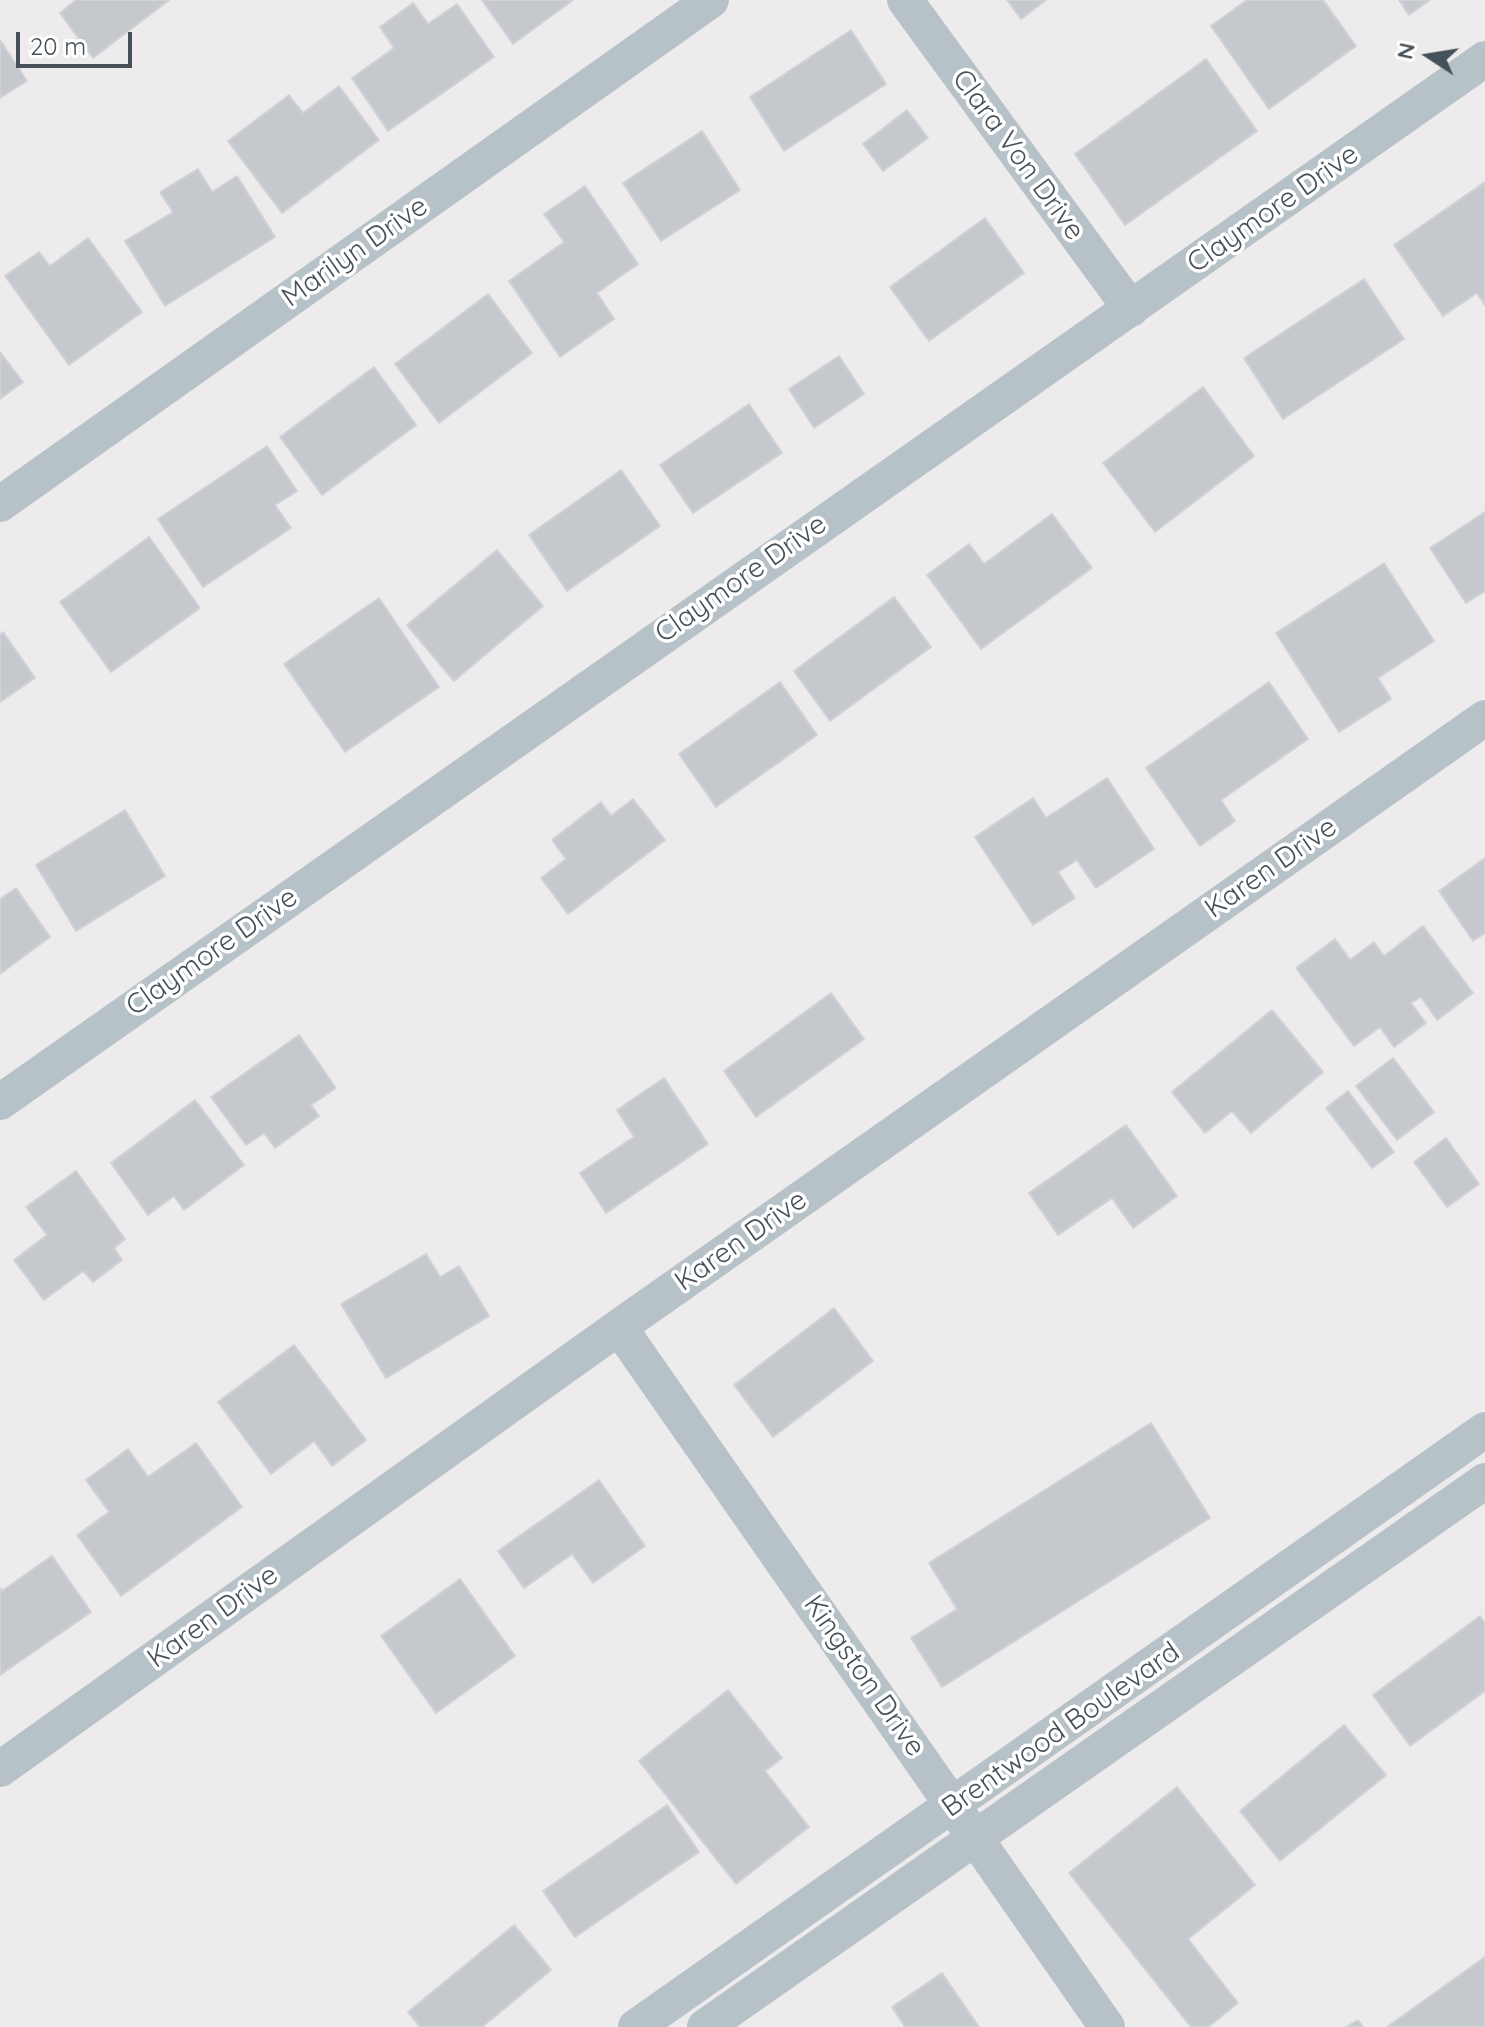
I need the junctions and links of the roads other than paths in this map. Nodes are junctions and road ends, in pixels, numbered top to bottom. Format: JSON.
{"nodes":[{"id":1,"x":711,"y":0,"type":"edge"},
{"id":2,"x":905,"y":0,"type":"edge"},
{"id":3,"x":1485,"y":59,"type":"edge"},
{"id":4,"x":1131,"y":309,"type":"junction"},
{"id":5,"x":0,"y":504,"type":"edge"},
{"id":6,"x":1485,"y":718,"type":"edge"},
{"id":7,"x":0,"y":1102,"type":"edge"},
{"id":8,"x":619,"y":1327,"type":"junction"},
{"id":9,"x":1485,"y":1430,"type":"edge"},
{"id":10,"x":1485,"y":1481,"type":"edge"},
{"id":11,"x":0,"y":1769,"type":"edge"},
{"id":12,"x":954,"y":1806,"type":"junction"},
{"id":13,"x":976,"y":1837,"type":"junction"},
{"id":14,"x":636,"y":2027,"type":"edge"},
{"id":15,"x":705,"y":2027,"type":"edge"},
{"id":16,"x":1107,"y":2027,"type":"edge"}],
"edges":[{"from":1,"to":5,"type":"street","name":"Marilyn Drive"},
{"from":2,"to":4,"type":"street","name":"Clara Von Drive"},
{"from":3,"to":4,"type":"street","name":"Claymore Drive"},
{"from":4,"to":7,"type":"street","name":"Claymore Drive"},
{"from":6,"to":8,"type":"street","name":"Karen Drive"},
{"from":8,"to":11,"type":"street","name":"Karen Drive"},
{"from":8,"to":12,"type":"street","name":"Kingston Drive"},
{"from":9,"to":12,"type":"street","name":"Brentwood Boulevard"},
{"from":10,"to":13,"type":"street","name":"Brentwood Boulevard"},
{"from":12,"to":13,"type":"street","name":"Kingston Drive"},
{"from":12,"to":14,"type":"street","name":"Brentwood Boulevard"},
{"from":13,"to":15,"type":"street","name":"Brentwood Boulevard"},
{"from":13,"to":16,"type":"street","name":"Kingston Drive"}]}
